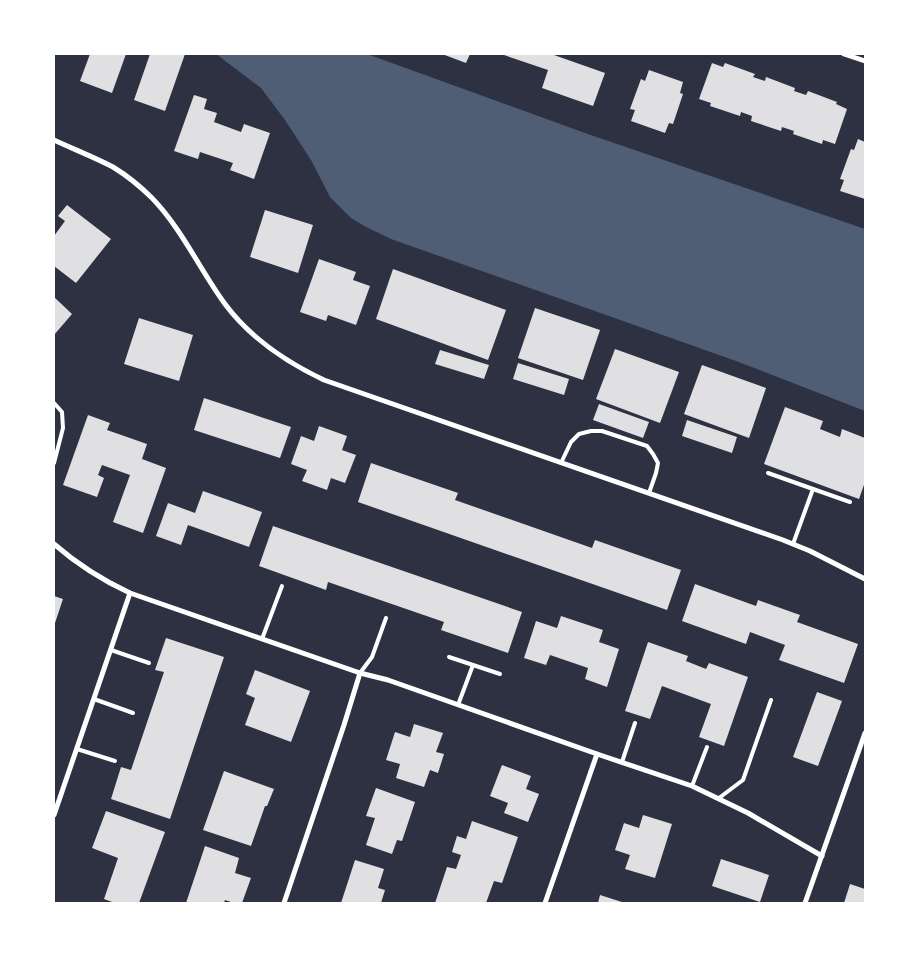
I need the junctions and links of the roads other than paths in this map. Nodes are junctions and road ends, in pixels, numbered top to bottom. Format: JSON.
{"nodes":[{"id":1,"x":844,"y":54,"type":"edge"},
{"id":2,"x":865,"y":61,"type":"edge"},
{"id":3,"x":54,"y":140,"type":"edge"},
{"id":4,"x":54,"y":403,"type":"edge"},
{"id":5,"x":54,"y":463,"type":"edge"},
{"id":6,"x":562,"y":463,"type":"junction"},
{"id":7,"x":768,"y":473,"type":"dead end"},
{"id":8,"x":813,"y":489,"type":"junction"},
{"id":9,"x":649,"y":494,"type":"junction"},
{"id":10,"x":850,"y":502,"type":"dead end"},
{"id":11,"x":54,"y":544,"type":"edge"},
{"id":12,"x":793,"y":544,"type":"junction"},
{"id":13,"x":865,"y":579,"type":"edge"},
{"id":14,"x":282,"y":586,"type":"dead end"},
{"id":15,"x":130,"y":593,"type":"junction"},
{"id":16,"x":386,"y":618,"type":"dead end"},
{"id":17,"x":262,"y":639,"type":"junction"},
{"id":18,"x":110,"y":650,"type":"junction"},
{"id":19,"x":449,"y":657,"type":"dead end"},
{"id":20,"x":149,"y":664,"type":"dead end"},
{"id":21,"x":473,"y":665,"type":"junction"},
{"id":22,"x":360,"y":673,"type":"junction"},
{"id":23,"x":500,"y":674,"type":"dead end"},
{"id":24,"x":94,"y":699,"type":"junction"},
{"id":25,"x":771,"y":700,"type":"dead end"},
{"id":26,"x":458,"y":705,"type":"junction"},
{"id":27,"x":133,"y":713,"type":"dead end"},
{"id":28,"x":635,"y":723,"type":"dead end"},
{"id":29,"x":865,"y":733,"type":"edge"},
{"id":30,"x":707,"y":748,"type":"dead end"},
{"id":31,"x":77,"y":749,"type":"junction"},
{"id":32,"x":596,"y":754,"type":"junction"},
{"id":33,"x":115,"y":761,"type":"dead end"},
{"id":34,"x":622,"y":762,"type":"junction"},
{"id":35,"x":692,"y":786,"type":"junction"},
{"id":36,"x":719,"y":798,"type":"junction"},
{"id":37,"x":54,"y":815,"type":"edge"},
{"id":38,"x":822,"y":856,"type":"junction"},
{"id":39,"x":284,"y":903,"type":"edge"},
{"id":40,"x":545,"y":903,"type":"edge"},
{"id":41,"x":805,"y":903,"type":"edge"}],
"edges":[{"from":1,"to":2,"type":"street"},
{"from":3,"to":6,"type":"street"},
{"from":4,"to":5,"type":"lane"},
{"from":6,"to":9,"type":"street"},
{"from":6,"to":9,"type":"lane"},
{"from":7,"to":8,"type":"lane"},
{"from":8,"to":10,"type":"lane"},
{"from":8,"to":12,"type":"lane"},
{"from":9,"to":12,"type":"street"},
{"from":11,"to":15,"type":"street"},
{"from":12,"to":13,"type":"street"},
{"from":14,"to":17,"type":"lane"},
{"from":15,"to":17,"type":"street"},
{"from":15,"to":18,"type":"street"},
{"from":16,"to":22,"type":"lane"},
{"from":17,"to":22,"type":"street"},
{"from":18,"to":20,"type":"lane"},
{"from":18,"to":24,"type":"street"},
{"from":19,"to":21,"type":"lane"},
{"from":21,"to":23,"type":"lane"},
{"from":21,"to":26,"type":"lane"},
{"from":22,"to":26,"type":"street"},
{"from":22,"to":39,"type":"street"},
{"from":24,"to":27,"type":"lane"},
{"from":24,"to":31,"type":"street"},
{"from":25,"to":36,"type":"lane"},
{"from":26,"to":32,"type":"street"},
{"from":28,"to":34,"type":"lane"},
{"from":29,"to":38,"type":"street"},
{"from":30,"to":35,"type":"lane"},
{"from":31,"to":33,"type":"lane"},
{"from":31,"to":37,"type":"street"},
{"from":32,"to":34,"type":"street"},
{"from":32,"to":40,"type":"street"},
{"from":34,"to":35,"type":"street"},
{"from":35,"to":36,"type":"street"},
{"from":36,"to":38,"type":"street"},
{"from":38,"to":41,"type":"street"}]}
